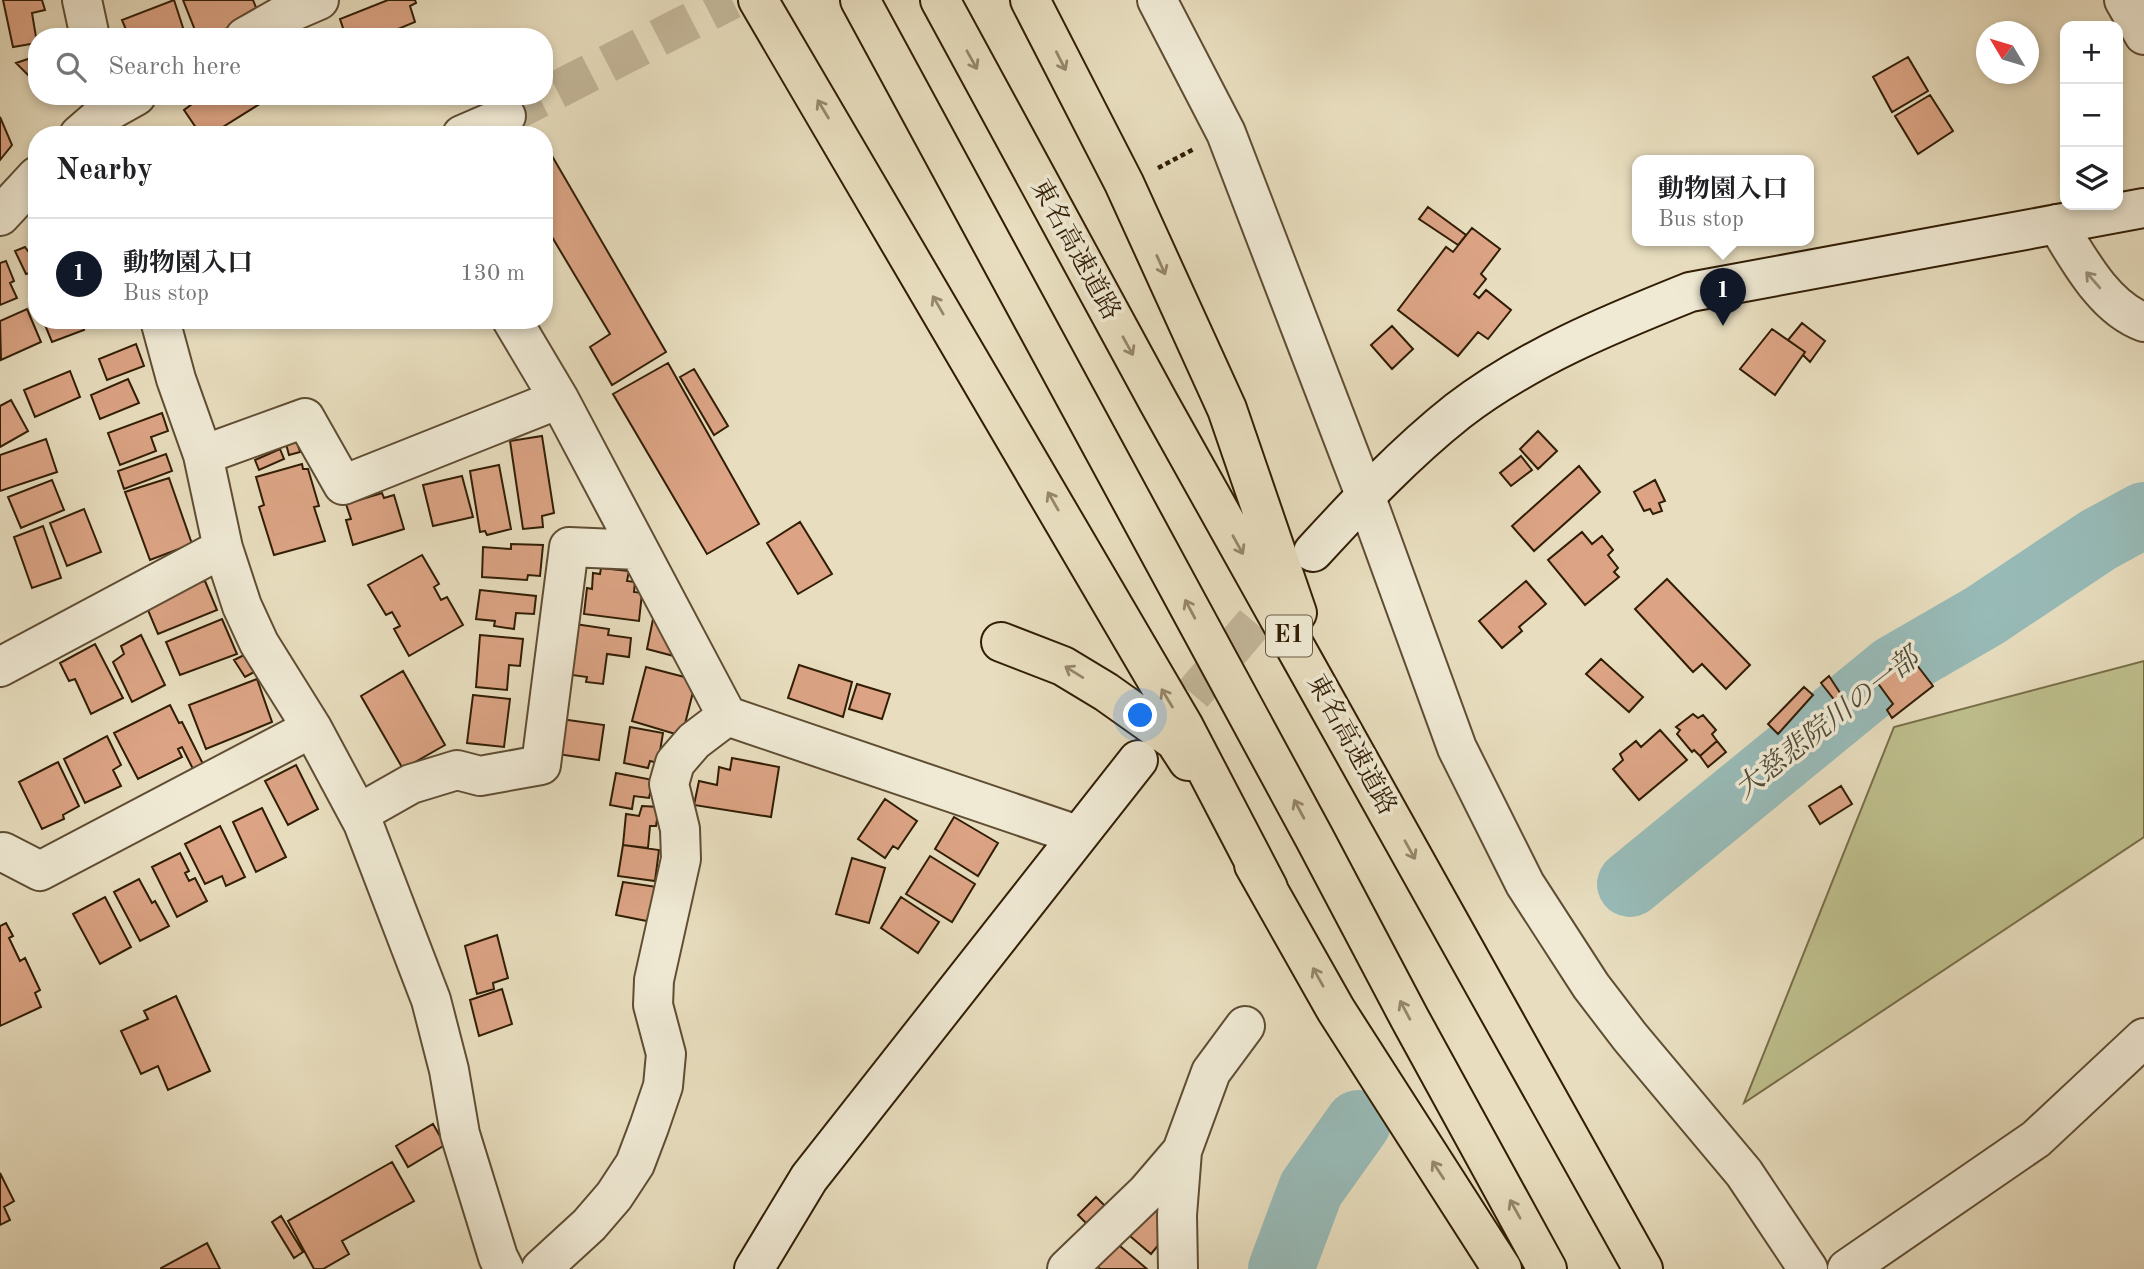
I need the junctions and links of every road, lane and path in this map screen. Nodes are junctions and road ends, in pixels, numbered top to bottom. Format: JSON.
{"nodes":[{"id":1,"x":82,"y":0,"type":"edge"},
{"id":2,"x":319,"y":0,"type":"edge"},
{"id":3,"x":758,"y":0,"type":"edge"},
{"id":4,"x":860,"y":0,"type":"edge"},
{"id":5,"x":940,"y":0,"type":"edge"},
{"id":6,"x":1030,"y":0,"type":"edge"},
{"id":7,"x":1157,"y":0,"type":"edge"},
{"id":8,"x":279,"y":8,"type":"edge"},
{"id":9,"x":88,"y":28,"type":"edge"},
{"id":10,"x":256,"y":28,"type":"edge"},
{"id":11,"x":121,"y":105,"type":"edge"},
{"id":12,"x":506,"y":116,"type":"tunnel mouth"},
{"id":13,"x":97,"y":120,"type":"edge"},
{"id":14,"x":483,"y":126,"type":"edge"},
{"id":15,"x":28,"y":186,"type":"edge"},
{"id":16,"x":2144,"y":208,"type":"edge"},
{"id":17,"x":0,"y":216,"type":"edge"},
{"id":18,"x":2057,"y":224,"type":"junction"},
{"id":19,"x":2144,"y":322,"type":"edge"},
{"id":20,"x":162,"y":329,"type":"edge"},
{"id":21,"x":517,"y":329,"type":"edge"},
{"id":22,"x":559,"y":399,"type":"junction"},
{"id":23,"x":203,"y":455,"type":"junction"},
{"id":24,"x":1365,"y":495,"type":"junction"},
{"id":25,"x":223,"y":548,"type":"junction"},
{"id":26,"x":639,"y":550,"type":"junction"},
{"id":27,"x":1313,"y":552,"type":"tunnel mouth"},
{"id":28,"x":1001,"y":642,"type":"dead end"},
{"id":29,"x":0,"y":667,"type":"edge"},
{"id":30,"x":1329,"y":706,"type":"junction"},
{"id":31,"x":727,"y":716,"type":"junction"},
{"id":32,"x":312,"y":728,"type":"junction"},
{"id":33,"x":1138,"y":760,"type":"tunnel mouth"},
{"id":34,"x":358,"y":814,"type":"junction"},
{"id":35,"x":1077,"y":835,"type":"junction"},
{"id":36,"x":0,"y":853,"type":"edge"},
{"id":37,"x":1268,"y":888,"type":"junction"},
{"id":38,"x":1245,"y":1026,"type":"dead end"},
{"id":39,"x":2144,"y":1038,"type":"edge"},
{"id":40,"x":1182,"y":1151,"type":"junction"},
{"id":41,"x":504,"y":1269,"type":"edge"},
{"id":42,"x":541,"y":1269,"type":"edge"},
{"id":43,"x":754,"y":1269,"type":"edge"},
{"id":44,"x":1067,"y":1269,"type":"edge"},
{"id":45,"x":1178,"y":1269,"type":"edge"},
{"id":46,"x":1502,"y":1269,"type":"edge"},
{"id":47,"x":1548,"y":1269,"type":"edge"},
{"id":48,"x":1643,"y":1269,"type":"edge"},
{"id":49,"x":1808,"y":1269,"type":"edge"},
{"id":50,"x":1847,"y":1269,"type":"edge"}],
"edges":[{"from":1,"to":9,"type":"street"},
{"from":2,"to":8,"type":"street"},
{"from":37,"to":3,"type":"highway","one_way":true},
{"from":47,"to":4,"type":"highway","one_way":true},
{"from":5,"to":30,"type":"highway","name":"東名高速道路","number":"E1","one_way":true},
{"from":6,"to":30,"type":"highway","one_way":true},
{"from":7,"to":24,"type":"street"},
{"from":8,"to":10,"type":"street"},
{"from":11,"to":13,"type":"street"},
{"from":12,"to":14,"type":"street"},
{"from":15,"to":17,"type":"street"},
{"from":16,"to":18,"type":"street"},
{"from":19,"to":18,"type":"street","one_way":true},
{"from":18,"to":24,"type":"street"},
{"from":20,"to":23,"type":"street"},
{"from":21,"to":22,"type":"street"},
{"from":22,"to":23,"type":"street"},
{"from":22,"to":26,"type":"street"},
{"from":23,"to":25,"type":"street"},
{"from":24,"to":27,"type":"street"},
{"from":24,"to":49,"type":"street"},
{"from":25,"to":29,"type":"street"},
{"from":25,"to":32,"type":"street"},
{"from":26,"to":31,"type":"street"},
{"from":26,"to":34,"type":"street"},
{"from":37,"to":28,"type":"highway","one_way":true},
{"from":30,"to":48,"type":"highway","name":"東名高速道路","number":"E1","one_way":true},
{"from":31,"to":35,"type":"street"},
{"from":31,"to":42,"type":"street"},
{"from":32,"to":34,"type":"street"},
{"from":32,"to":36,"type":"street"},
{"from":33,"to":35,"type":"street"},
{"from":34,"to":41,"type":"street"},
{"from":35,"to":43,"type":"street"},
{"from":46,"to":37,"type":"highway","one_way":true},
{"from":38,"to":40,"type":"street"},
{"from":39,"to":50,"type":"street"},
{"from":40,"to":44,"type":"street"},
{"from":40,"to":45,"type":"street"}]}
